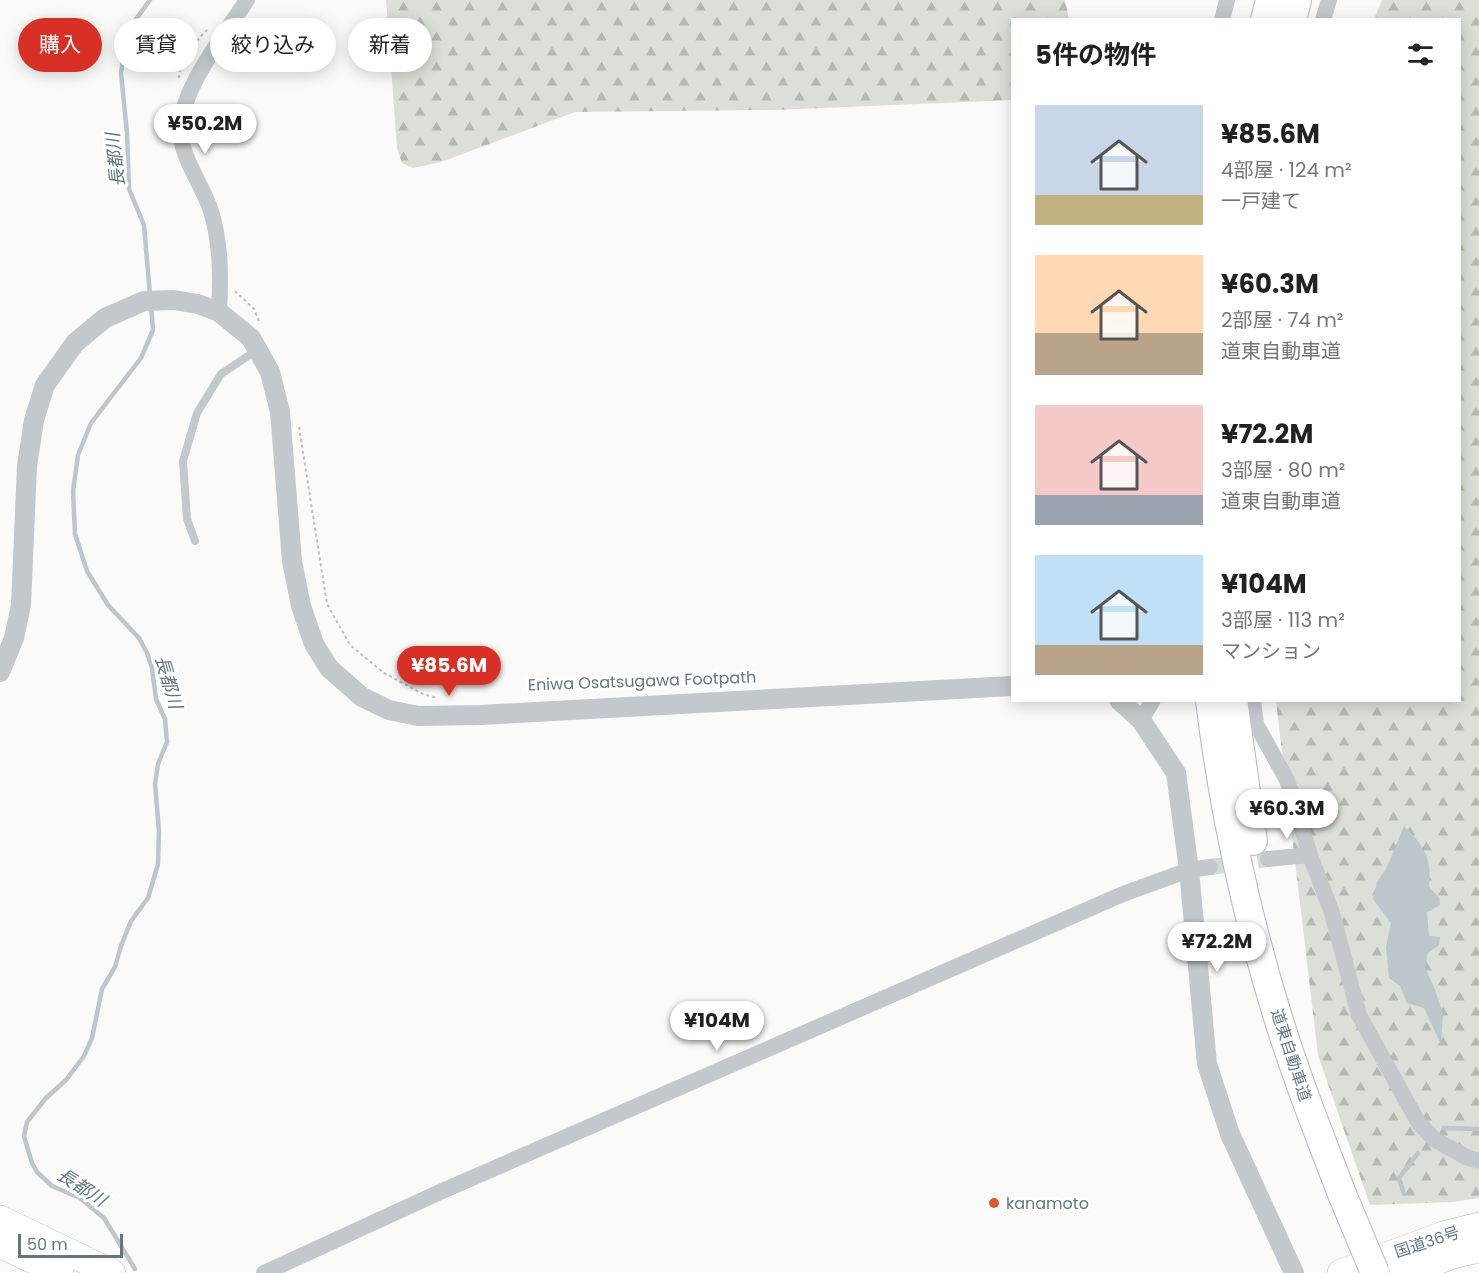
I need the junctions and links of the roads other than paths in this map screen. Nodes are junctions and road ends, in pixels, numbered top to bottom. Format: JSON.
{"nodes":[{"id":1,"x":247,"y":0,"type":"edge"},
{"id":2,"x":1227,"y":0,"type":"edge"},
{"id":3,"x":1270,"y":0,"type":"edge"},
{"id":4,"x":1297,"y":0,"type":"edge"},
{"id":5,"x":1329,"y":0,"type":"edge"},
{"id":6,"x":1222,"y":18,"type":"edge"},
{"id":7,"x":1266,"y":18,"type":"edge"},
{"id":8,"x":1292,"y":18,"type":"edge"},
{"id":9,"x":1324,"y":18,"type":"edge"},
{"id":10,"x":219,"y":312,"type":"junction"},
{"id":11,"x":260,"y":341,"type":"junction"},
{"id":12,"x":195,"y":541,"type":"dead end"},
{"id":13,"x":0,"y":672,"type":"edge"},
{"id":14,"x":1011,"y":686,"type":"edge"},
{"id":15,"x":1121,"y":702,"type":"edge"},
{"id":16,"x":1151,"y":702,"type":"edge"},
{"id":17,"x":1210,"y":702,"type":"edge"},
{"id":18,"x":1233,"y":702,"type":"edge"},
{"id":19,"x":1253,"y":702,"type":"edge"},
{"id":20,"x":1141,"y":720,"type":"junction"},
{"id":21,"x":1310,"y":855,"type":"junction"},
{"id":22,"x":1268,"y":859,"type":"tunnel mouth"},
{"id":23,"x":1210,"y":867,"type":"tunnel mouth"},
{"id":24,"x":1189,"y":870,"type":"junction"},
{"id":25,"x":1479,"y":1161,"type":"edge"},
{"id":26,"x":1342,"y":1194,"type":"junction"},
{"id":27,"x":0,"y":1219,"type":"edge"},
{"id":28,"x":1479,"y":1226,"type":"edge"},
{"id":29,"x":0,"y":1244,"type":"edge"},
{"id":30,"x":1479,"y":1249,"type":"edge"},
{"id":31,"x":60,"y":1273,"type":"edge"},
{"id":32,"x":112,"y":1273,"type":"edge"},
{"id":33,"x":264,"y":1273,"type":"edge"},
{"id":34,"x":1294,"y":1273,"type":"edge"},
{"id":35,"x":1341,"y":1273,"type":"edge"},
{"id":36,"x":1375,"y":1273,"type":"edge"},
{"id":37,"x":1403,"y":1273,"type":"edge"}],
"edges":[{"from":1,"to":10,"type":"street"},
{"from":2,"to":6,"type":"street"},
{"from":3,"to":7,"type":"highway"},
{"from":4,"to":8,"type":"highway"},
{"from":5,"to":9,"type":"street"},
{"from":10,"to":11,"type":"street"},
{"from":10,"to":13,"type":"street"},
{"from":11,"to":12,"type":"lane"},
{"from":11,"to":14,"type":"street"},
{"from":15,"to":20,"type":"street"},
{"from":16,"to":20,"type":"street"},
{"from":17,"to":26,"type":"highway","name":"道東自動車道"},
{"from":18,"to":26,"type":"highway","name":"道東自動車道"},
{"from":19,"to":21,"type":"street"},
{"from":20,"to":24,"type":"street"},
{"from":21,"to":22,"type":"street"},
{"from":21,"to":25,"type":"street"},
{"from":23,"to":24,"type":"street"},
{"from":24,"to":33,"type":"street"},
{"from":24,"to":34,"type":"street"},
{"from":26,"to":36,"type":"highway","name":"道東自動車道","bridge":true},
{"from":27,"to":32,"type":"highway"},
{"from":28,"to":35,"type":"highway","name":"国道36号"},
{"from":29,"to":31,"type":"highway"},
{"from":30,"to":37,"type":"highway","name":"国道36号"}]}
